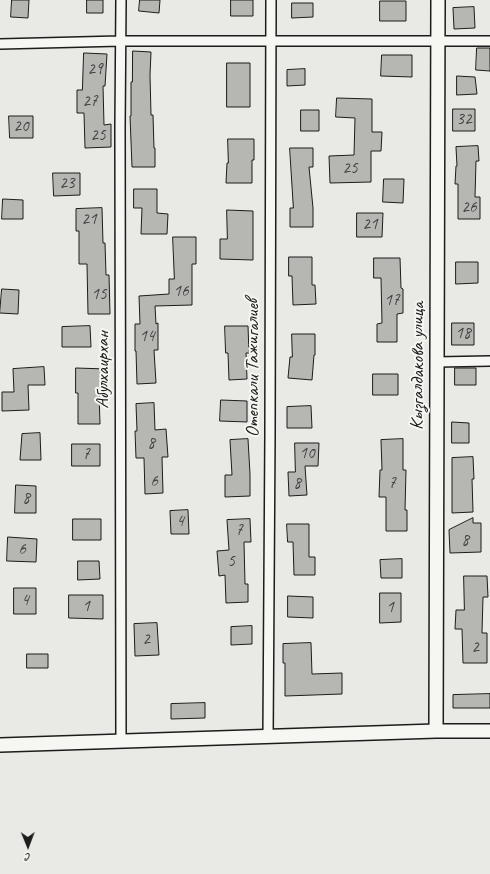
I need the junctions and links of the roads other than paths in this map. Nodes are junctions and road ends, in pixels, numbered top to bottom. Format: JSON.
{"nodes":[{"id":1,"x":121,"y":0,"type":"edge"},
{"id":2,"x":271,"y":0,"type":"edge"},
{"id":3,"x":438,"y":0,"type":"edge"},
{"id":4,"x":120,"y":41,"type":"junction"},
{"id":5,"x":270,"y":41,"type":"junction"},
{"id":6,"x":438,"y":41,"type":"junction"},
{"id":7,"x":490,"y":41,"type":"edge"},
{"id":8,"x":0,"y":44,"type":"edge"},
{"id":9,"x":490,"y":361,"type":"edge"},
{"id":10,"x":437,"y":362,"type":"junction"},
{"id":11,"x":436,"y":731,"type":"junction"},
{"id":12,"x":490,"y":731,"type":"edge"},
{"id":13,"x":268,"y":736,"type":"junction"},
{"id":14,"x":121,"y":741,"type":"junction"},
{"id":15,"x":0,"y":745,"type":"edge"}],
"edges":[{"from":1,"to":4,"type":"street","name":"Абулхаирхан"},
{"from":2,"to":5,"type":"street","name":"Отепкали Тажигалиев"},
{"from":3,"to":6,"type":"street","name":"Кызгалдакова улица"},
{"from":4,"to":5,"type":"street"},
{"from":4,"to":8,"type":"street"},
{"from":4,"to":14,"type":"street","name":"Абулхаирхан"},
{"from":5,"to":6,"type":"street"},
{"from":5,"to":13,"type":"street","name":"Отепкали Тажигалиев"},
{"from":6,"to":7,"type":"street"},
{"from":6,"to":10,"type":"street","name":"Кызгалдакова улица"},
{"from":9,"to":10,"type":"street"},
{"from":10,"to":11,"type":"street","name":"Кызгалдакова улица"},
{"from":11,"to":12,"type":"street"},
{"from":11,"to":13,"type":"street"},
{"from":13,"to":14,"type":"street"},
{"from":14,"to":15,"type":"street"}]}
